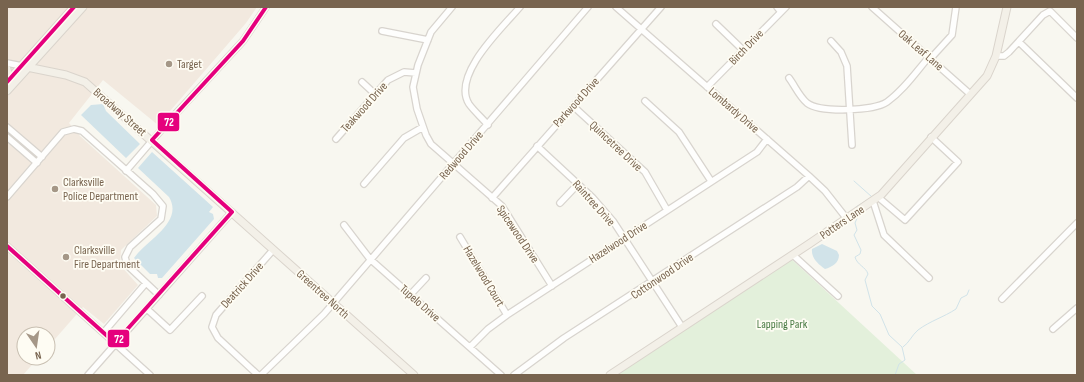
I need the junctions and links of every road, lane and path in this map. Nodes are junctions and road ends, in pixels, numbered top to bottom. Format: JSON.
{"nodes":[{"id":1,"x":74,"y":7,"type":"edge"},
{"id":2,"x":83,"y":7,"type":"edge"},
{"id":3,"x":266,"y":7,"type":"edge"},
{"id":4,"x":452,"y":7,"type":"edge"},
{"id":5,"x":520,"y":7,"type":"edge"},
{"id":6,"x":588,"y":7,"type":"edge"},
{"id":7,"x":616,"y":7,"type":"edge"},
{"id":8,"x":661,"y":7,"type":"edge"},
{"id":9,"x":777,"y":7,"type":"edge"},
{"id":10,"x":786,"y":7,"type":"edge"},
{"id":11,"x":872,"y":7,"type":"edge"},
{"id":12,"x":956,"y":7,"type":"edge"},
{"id":13,"x":1007,"y":7,"type":"edge"},
{"id":14,"x":781,"y":12,"type":"junction"},
{"id":15,"x":716,"y":24,"type":"dead end"},
{"id":16,"x":640,"y":30,"type":"junction"},
{"id":17,"x":382,"y":31,"type":"dead end"},
{"id":18,"x":1077,"y":38,"type":"edge"},
{"id":19,"x":428,"y":40,"type":"junction"},
{"id":20,"x":831,"y":41,"type":"dead end"},
{"id":21,"x":1019,"y":42,"type":"junction"},
{"id":22,"x":743,"y":50,"type":"junction"},
{"id":23,"x":40,"y":55,"type":"junction"},
{"id":24,"x":996,"y":56,"type":"junction"},
{"id":25,"x":930,"y":57,"type":"junction"},
{"id":26,"x":7,"y":63,"type":"edge"},
{"id":27,"x":26,"y":67,"type":"junction"},
{"id":28,"x":7,"y":69,"type":"edge"},
{"id":29,"x":47,"y":71,"type":"junction"},
{"id":30,"x":416,"y":73,"type":"junction"},
{"id":31,"x":789,"y":78,"type":"dead end"},
{"id":32,"x":8,"y":81,"type":"edge"},
{"id":33,"x":362,"y":82,"type":"dead end"},
{"id":34,"x":707,"y":87,"type":"junction"},
{"id":35,"x":7,"y":91,"type":"edge"},
{"id":36,"x":375,"y":94,"type":"junction"},
{"id":37,"x":970,"y":94,"type":"junction"},
{"id":38,"x":1077,"y":98,"type":"edge"},
{"id":39,"x":644,"y":101,"type":"dead end"},
{"id":40,"x":573,"y":106,"type":"junction"},
{"id":41,"x":850,"y":108,"type":"junction"},
{"id":42,"x":488,"y":124,"type":"junction"},
{"id":43,"x":7,"y":127,"type":"edge"},
{"id":44,"x":423,"y":127,"type":"junction"},
{"id":45,"x":7,"y":137,"type":"edge"},
{"id":46,"x":931,"y":138,"type":"junction"},
{"id":47,"x":336,"y":139,"type":"dead end"},
{"id":48,"x":767,"y":139,"type":"junction"},
{"id":49,"x":152,"y":140,"type":"junction"},
{"id":50,"x":852,"y":145,"type":"dead end"},
{"id":51,"x":537,"y":146,"type":"junction"},
{"id":52,"x":43,"y":156,"type":"junction"},
{"id":53,"x":37,"y":163,"type":"junction"},
{"id":54,"x":454,"y":164,"type":"junction"},
{"id":55,"x":126,"y":171,"type":"junction"},
{"id":56,"x":809,"y":176,"type":"junction"},
{"id":57,"x":711,"y":181,"type":"junction"},
{"id":58,"x":364,"y":184,"type":"dead end"},
{"id":59,"x":578,"y":184,"type":"junction"},
{"id":60,"x":7,"y":197,"type":"edge"},
{"id":61,"x":492,"y":198,"type":"junction"},
{"id":62,"x":875,"y":199,"type":"junction"},
{"id":63,"x":560,"y":203,"type":"dead end"},
{"id":64,"x":667,"y":210,"type":"junction"},
{"id":65,"x":232,"y":212,"type":"junction"},
{"id":66,"x":847,"y":219,"type":"junction"},
{"id":67,"x":1077,"y":223,"type":"edge"},
{"id":68,"x":344,"y":225,"type":"dead end"},
{"id":69,"x":460,"y":237,"type":"dead end"},
{"id":70,"x":624,"y":238,"type":"junction"},
{"id":71,"x":7,"y":246,"type":"edge"},
{"id":72,"x":273,"y":250,"type":"junction"},
{"id":73,"x":793,"y":255,"type":"junction"},
{"id":74,"x":370,"y":259,"type":"junction"},
{"id":75,"x":426,"y":278,"type":"dead end"},
{"id":76,"x":929,"y":278,"type":"dead end"},
{"id":77,"x":653,"y":282,"type":"junction"},
{"id":78,"x":146,"y":283,"type":"junction"},
{"id":79,"x":552,"y":286,"type":"junction"},
{"id":80,"x":411,"y":294,"type":"junction"},
{"id":81,"x":160,"y":295,"type":"junction"},
{"id":82,"x":202,"y":296,"type":"dead end"},
{"id":83,"x":838,"y":296,"type":"dead end"},
{"id":84,"x":1002,"y":299,"type":"dead end"},
{"id":85,"x":333,"y":302,"type":"junction"},
{"id":86,"x":1077,"y":308,"type":"edge"},
{"id":87,"x":147,"y":310,"type":"junction"},
{"id":88,"x":507,"y":315,"type":"junction"},
{"id":89,"x":682,"y":327,"type":"junction"},
{"id":90,"x":1053,"y":329,"type":"dead end"},
{"id":91,"x":104,"y":332,"type":"junction"},
{"id":92,"x":115,"y":343,"type":"junction"},
{"id":93,"x":470,"y":347,"type":"junction"},
{"id":94,"x":88,"y":375,"type":"edge"},
{"id":95,"x":150,"y":375,"type":"edge"},
{"id":96,"x":260,"y":375,"type":"edge"},
{"id":97,"x":414,"y":375,"type":"edge"},
{"id":98,"x":502,"y":375,"type":"edge"},
{"id":99,"x":514,"y":375,"type":"edge"},
{"id":100,"x":610,"y":375,"type":"edge"}],
"edges":[{"from":1,"to":27,"type":"main road"},
{"from":2,"to":23,"type":"main road"},
{"from":3,"to":49,"type":"street"},
{"from":4,"to":19,"type":"street","name":"Spicewood Drive"},
{"from":5,"to":42,"type":"street"},
{"from":6,"to":42,"type":"street","name":"Redwood Drive"},
{"from":7,"to":16,"type":"street","name":"Lombardy Drive"},
{"from":8,"to":16,"type":"street","name":"Parkwood Drive"},
{"from":9,"to":14,"type":"street"},
{"from":10,"to":14,"type":"street","name":"Birch Drive"},
{"from":11,"to":25,"type":"street","name":"Oak Leaf Lane"},
{"from":12,"to":25,"type":"street"},
{"from":13,"to":24,"type":"main road","name":"Potters Lane"},
{"from":14,"to":22,"type":"street","name":"Birch Drive"},
{"from":15,"to":22,"type":"street"},
{"from":16,"to":34,"type":"street","name":"Lombardy Drive"},
{"from":16,"to":40,"type":"street","name":"Parkwood Drive"},
{"from":17,"to":19,"type":"street"},
{"from":18,"to":21,"type":"street"},
{"from":19,"to":30,"type":"street","name":"Spicewood Drive"},
{"from":20,"to":41,"type":"street"},
{"from":21,"to":24,"type":"street"},
{"from":21,"to":38,"type":"street"},
{"from":22,"to":34,"type":"street","name":"Birch Drive"},
{"from":23,"to":27,"type":"main road"},
{"from":23,"to":29,"type":"main road"},
{"from":24,"to":37,"type":"main road","name":"Potters Lane"},
{"from":25,"to":37,"type":"street","name":"Oak Leaf Lane"},
{"from":25,"to":41,"type":"street"},
{"from":26,"to":27,"type":"street","name":"Broadway Street"},
{"from":27,"to":29,"type":"main road","name":"Broadway Street"},
{"from":27,"to":32,"type":"main road"},
{"from":27,"to":35,"type":"main road"},
{"from":28,"to":32,"type":"main road"},
{"from":29,"to":49,"type":"main road","name":"Broadway Street"},
{"from":30,"to":36,"type":"street","name":"Teakwood Drive"},
{"from":30,"to":44,"type":"street","name":"Spicewood Drive"},
{"from":31,"to":41,"type":"street"},
{"from":33,"to":36,"type":"street"},
{"from":34,"to":48,"type":"street","name":"Lombardy Drive"},
{"from":36,"to":47,"type":"street","name":"Teakwood Drive"},
{"from":37,"to":46,"type":"main road","name":"Potters Lane"},
{"from":39,"to":57,"type":"street"},
{"from":40,"to":51,"type":"street","name":"Parkwood Drive"},
{"from":40,"to":64,"type":"street","name":"Quincetree Drive"},
{"from":41,"to":50,"type":"street"},
{"from":42,"to":54,"type":"street","name":"Redwood Drive"},
{"from":43,"to":52,"type":"street"},
{"from":44,"to":54,"type":"street","name":"Spicewood Drive"},
{"from":44,"to":58,"type":"street"},
{"from":45,"to":53,"type":"street"},
{"from":46,"to":62,"type":"main road","name":"Potters Lane"},
{"from":46,"to":62,"type":"street"},
{"from":48,"to":56,"type":"street","name":"Lombardy Drive"},
{"from":48,"to":57,"type":"street","name":"Hazelwood Drive"},
{"from":49,"to":55,"type":"street"},
{"from":49,"to":65,"type":"main road","name":"Broadway Street"},
{"from":51,"to":59,"type":"street","name":"Raintree Drive"},
{"from":51,"to":61,"type":"street","name":"Parkwood Drive"},
{"from":52,"to":53,"type":"street"},
{"from":52,"to":55,"type":"street"},
{"from":53,"to":60,"type":"street"},
{"from":54,"to":61,"type":"street","name":"Spicewood Drive"},
{"from":54,"to":74,"type":"street","name":"Redwood Drive"},
{"from":55,"to":78,"type":"street"},
{"from":56,"to":66,"type":"street","name":"Lombardy Drive"},
{"from":56,"to":77,"type":"street","name":"Cottonwood Drive"},
{"from":57,"to":64,"type":"street","name":"Hazelwood Drive"},
{"from":59,"to":63,"type":"street"},
{"from":59,"to":70,"type":"street","name":"Raintree Drive"},
{"from":61,"to":79,"type":"street","name":"Spicewood Drive"},
{"from":62,"to":66,"type":"main road","name":"Potters Lane"},
{"from":62,"to":76,"type":"street"},
{"from":64,"to":70,"type":"street","name":"Hazelwood Drive"},
{"from":65,"to":72,"type":"main road","name":"Greentree North"},
{"from":65,"to":81,"type":"street"},
{"from":66,"to":73,"type":"main road","name":"Potters Lane"},
{"from":67,"to":84,"type":"street"},
{"from":68,"to":74,"type":"street","name":"Tupelo Drive"},
{"from":69,"to":88,"type":"street","name":"Hazelwood Court"},
{"from":70,"to":77,"type":"street","name":"Raintree Drive"},
{"from":70,"to":79,"type":"street","name":"Hazelwood Drive"},
{"from":71,"to":91,"type":"street"},
{"from":72,"to":85,"type":"main road","name":"Greentree North"},
{"from":72,"to":96,"type":"street","name":"Deatrick Drive"},
{"from":73,"to":83,"type":"street"},
{"from":73,"to":89,"type":"main road","name":"Potters Lane"},
{"from":74,"to":80,"type":"street","name":"Tupelo Drive"},
{"from":74,"to":85,"type":"street","name":"Redwood Drive"},
{"from":75,"to":80,"type":"street"},
{"from":77,"to":89,"type":"street","name":"Raintree Drive"},
{"from":77,"to":99,"type":"street","name":"Cottonwood Drive"},
{"from":78,"to":81,"type":"street"},
{"from":78,"to":91,"type":"street"},
{"from":79,"to":88,"type":"street","name":"Hazelwood Drive"},
{"from":80,"to":93,"type":"street","name":"Tupelo Drive"},
{"from":81,"to":87,"type":"street"},
{"from":82,"to":87,"type":"street","name":"Deatrick Drive"},
{"from":85,"to":96,"type":"street","name":"Redwood Drive"},
{"from":85,"to":97,"type":"main road","name":"Greentree North"},
{"from":86,"to":90,"type":"street"},
{"from":87,"to":92,"type":"street"},
{"from":88,"to":93,"type":"street","name":"Hazelwood Drive"},
{"from":89,"to":100,"type":"main road","name":"Potters Lane"},
{"from":91,"to":92,"type":"street"},
{"from":92,"to":94,"type":"street"},
{"from":92,"to":95,"type":"street"},
{"from":93,"to":98,"type":"street","name":"Tupelo Drive"}]}
